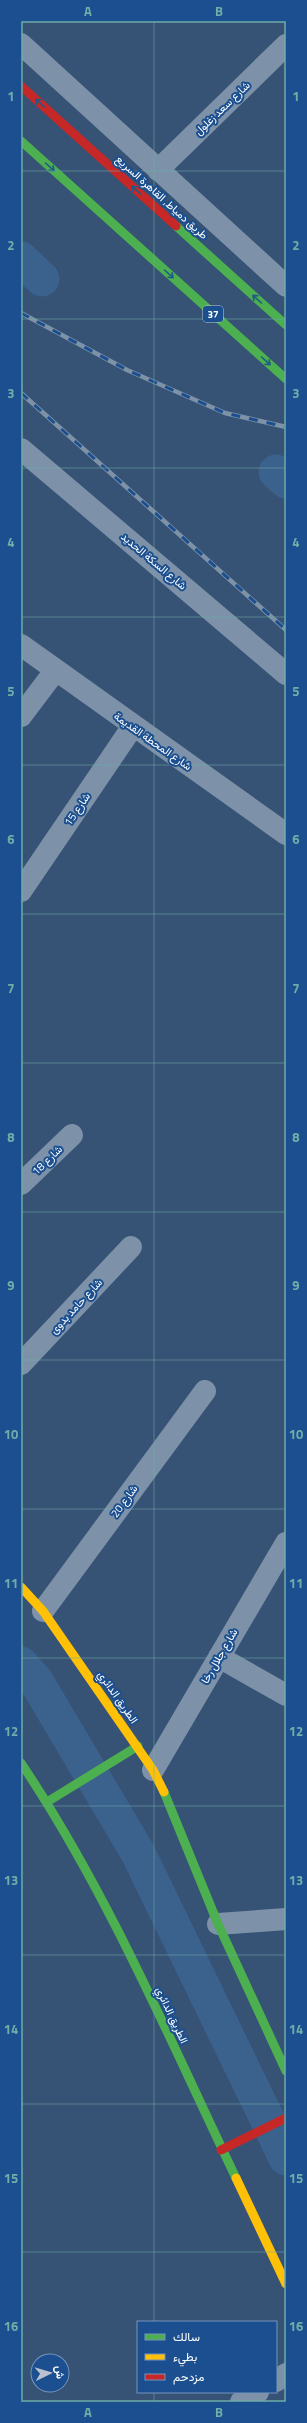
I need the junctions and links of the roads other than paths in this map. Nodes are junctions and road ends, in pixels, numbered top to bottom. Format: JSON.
{"nodes":[{"id":1,"x":21,"y":44,"type":"edge"},
{"id":2,"x":286,"y":45,"type":"edge"},
{"id":3,"x":21,"y":86,"type":"edge"},
{"id":4,"x":21,"y":141,"type":"edge"},
{"id":5,"x":158,"y":170,"type":"junction"},
{"id":6,"x":286,"y":286,"type":"edge"},
{"id":7,"x":286,"y":325,"type":"edge"},
{"id":8,"x":286,"y":379,"type":"edge"},
{"id":9,"x":21,"y":449,"type":"edge"},
{"id":10,"x":21,"y":645,"type":"edge"},
{"id":11,"x":55,"y":671,"type":"junction"},
{"id":12,"x":286,"y":674,"type":"edge"},
{"id":13,"x":21,"y":716,"type":"edge"},
{"id":14,"x":133,"y":726,"type":"junction"},
{"id":15,"x":286,"y":834,"type":"edge"},
{"id":16,"x":21,"y":891,"type":"edge"},
{"id":17,"x":72,"y":1135,"type":"dead end"},
{"id":18,"x":21,"y":1184,"type":"edge"},
{"id":19,"x":131,"y":1247,"type":"dead end"},
{"id":20,"x":21,"y":1364,"type":"edge"},
{"id":21,"x":205,"y":1391,"type":"dead end"},
{"id":22,"x":286,"y":1543,"type":"edge"},
{"id":23,"x":280,"y":1565,"type":"edge"},
{"id":24,"x":21,"y":1587,"type":"edge"},
{"id":25,"x":43,"y":1611,"type":"junction"},
{"id":26,"x":219,"y":1656,"type":"junction"},
{"id":27,"x":286,"y":1695,"type":"edge"},
{"id":28,"x":138,"y":1746,"type":"junction"},
{"id":29,"x":21,"y":1763,"type":"edge"},
{"id":30,"x":153,"y":1770,"type":"junction"},
{"id":31,"x":47,"y":1802,"type":"junction"},
{"id":32,"x":286,"y":1919,"type":"edge"},
{"id":33,"x":218,"y":1924,"type":"junction"},
{"id":34,"x":286,"y":2071,"type":"edge"},
{"id":35,"x":286,"y":2118,"type":"edge"},
{"id":36,"x":221,"y":2150,"type":"junction"},
{"id":37,"x":286,"y":2284,"type":"edge"},
{"id":38,"x":286,"y":2374,"type":"edge"},
{"id":39,"x":277,"y":2380,"type":"edge"},
{"id":40,"x":256,"y":2393,"type":"edge"},
{"id":41,"x":241,"y":2402,"type":"edge"}],
"edges":[{"from":1,"to":5,"type":"street"},
{"from":2,"to":5,"type":"street","name":"شارع سعد زغلول"},
{"from":7,"to":3,"type":"main road","name":"طريق دمياط, القاهرة السريع","one_way":true},
{"from":4,"to":8,"type":"main road","number":"37","one_way":true},
{"from":5,"to":6,"type":"street"},
{"from":9,"to":12,"type":"street","name":"شارع السكة الحديد"},
{"from":10,"to":11,"type":"street","name":"شارع المحطة القديمة"},
{"from":11,"to":13,"type":"street"},
{"from":11,"to":14,"type":"street","name":"شارع المحطة القديمة"},
{"from":14,"to":15,"type":"street","name":"شارع المحطة القديمة"},
{"from":14,"to":16,"type":"street","name":"شارع 15"},
{"from":17,"to":18,"type":"street","name":"شارع 18"},
{"from":19,"to":20,"type":"street","name":"شارع حامد بدوى"},
{"from":21,"to":25,"type":"street","name":"شارع 20"},
{"from":22,"to":23,"type":"street","name":"شارع جلال رخا"},
{"from":23,"to":26,"type":"street","name":"شارع جلال رخا"},
{"from":24,"to":25,"type":"main road","name":"الطريق الدائري"},
{"from":25,"to":28,"type":"main road","name":"الطريق الدائري"},
{"from":26,"to":27,"type":"street"},
{"from":26,"to":30,"type":"street","name":"شارع جلال رخا"},
{"from":28,"to":30,"type":"main road","name":"الطريق الدائري"},
{"from":28,"to":31,"type":"main road"},
{"from":29,"to":31,"type":"main road","name":"الطريق الدائري"},
{"from":30,"to":33,"type":"main road","name":"الطريق الدائري"},
{"from":31,"to":36,"type":"main road","name":"الطريق الدائري"},
{"from":32,"to":33,"type":"street"},
{"from":33,"to":34,"type":"main road","name":"الطريق الدائري"},
{"from":35,"to":36,"type":"main road"},
{"from":36,"to":37,"type":"main road","name":"الطريق الدائري"},
{"from":38,"to":39,"type":"street"},
{"from":40,"to":41,"type":"street"}]}
